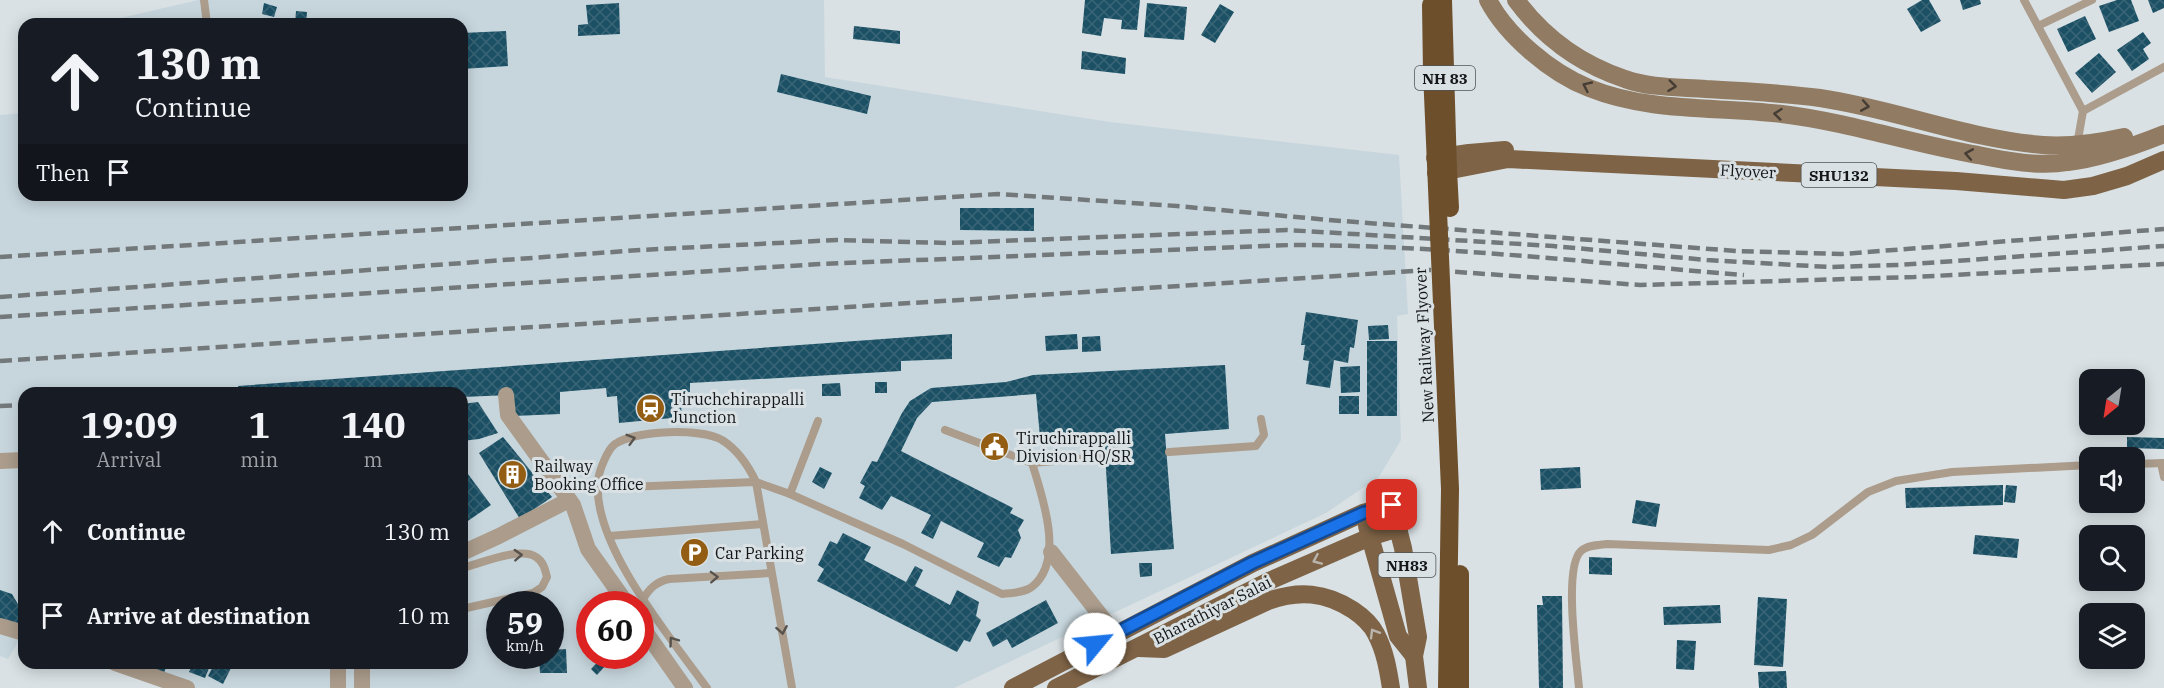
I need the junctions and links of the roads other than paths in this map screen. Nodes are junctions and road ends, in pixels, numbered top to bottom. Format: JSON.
{"nodes":[{"id":1,"x":204,"y":0,"type":"edge"},
{"id":2,"x":1488,"y":0,"type":"edge"},
{"id":3,"x":1516,"y":0,"type":"edge"},
{"id":4,"x":2025,"y":0,"type":"edge"},
{"id":5,"x":2092,"y":0,"type":"edge"},
{"id":6,"x":1435,"y":2,"type":"edge"},
{"id":7,"x":206,"y":18,"type":"edge"},
{"id":8,"x":2038,"y":26,"type":"junction"},
{"id":9,"x":2164,"y":67,"type":"edge"},
{"id":10,"x":2083,"y":111,"type":"junction"},
{"id":11,"x":2164,"y":123,"type":"edge"},
{"id":12,"x":2164,"y":134,"type":"edge"},
{"id":13,"x":2077,"y":145,"type":"junction"},
{"id":14,"x":2164,"y":150,"type":"edge"},
{"id":15,"x":2164,"y":160,"type":"edge"},
{"id":16,"x":1442,"y":164,"type":"junction"},
{"id":17,"x":506,"y":395,"type":"dead end"},
{"id":18,"x":1261,"y":419,"type":"dead end"},
{"id":19,"x":818,"y":421,"type":"dead end"},
{"id":20,"x":945,"y":430,"type":"dead end"},
{"id":21,"x":1169,"y":452,"type":"dead end"},
{"id":22,"x":1101,"y":457,"type":"dead end"},
{"id":23,"x":18,"y":460,"type":"edge"},
{"id":24,"x":0,"y":461,"type":"edge"},
{"id":25,"x":1032,"y":463,"type":"junction"},
{"id":26,"x":2162,"y":463,"type":"edge"},
{"id":27,"x":2145,"y":464,"type":"edge"},
{"id":28,"x":2079,"y":466,"type":"edge"},
{"id":29,"x":2164,"y":477,"type":"edge"},
{"id":30,"x":756,"y":482,"type":"junction"},
{"id":31,"x":599,"y":488,"type":"junction"},
{"id":32,"x":790,"y":494,"type":"junction"},
{"id":33,"x":569,"y":500,"type":"junction"},
{"id":34,"x":1363,"y":513,"type":"junction"},
{"id":35,"x":763,"y":524,"type":"junction"},
{"id":36,"x":1399,"y":528,"type":"junction"},
{"id":37,"x":609,"y":536,"type":"junction"},
{"id":38,"x":1370,"y":537,"type":"junction"},
{"id":39,"x":468,"y":550,"type":"edge"},
{"id":40,"x":1051,"y":552,"type":"junction"},
{"id":41,"x":468,"y":566,"type":"edge"},
{"id":42,"x":771,"y":573,"type":"junction"},
{"id":43,"x":625,"y":591,"type":"edge"},
{"id":44,"x":631,"y":591,"type":"edge"},
{"id":45,"x":647,"y":591,"type":"edge"},
{"id":46,"x":468,"y":608,"type":"edge"},
{"id":47,"x":654,"y":625,"type":"edge"},
{"id":48,"x":0,"y":626,"type":"edge"},
{"id":49,"x":18,"y":631,"type":"edge"},
{"id":50,"x":1115,"y":634,"type":"junction"},
{"id":51,"x":654,"y":644,"type":"edge"},
{"id":52,"x":1136,"y":648,"type":"junction"},
{"id":53,"x":1414,"y":656,"type":"junction"},
{"id":54,"x":132,"y":669,"type":"edge"},
{"id":55,"x":338,"y":669,"type":"edge"},
{"id":56,"x":362,"y":669,"type":"edge"},
{"id":57,"x":187,"y":688,"type":"edge"},
{"id":58,"x":338,"y":688,"type":"edge"},
{"id":59,"x":362,"y":688,"type":"edge"},
{"id":60,"x":685,"y":688,"type":"edge"},
{"id":61,"x":707,"y":688,"type":"edge"},
{"id":62,"x":792,"y":688,"type":"edge"},
{"id":63,"x":1013,"y":688,"type":"edge"},
{"id":64,"x":1056,"y":688,"type":"edge"},
{"id":65,"x":1391,"y":688,"type":"edge"},
{"id":66,"x":1418,"y":688,"type":"edge"},
{"id":67,"x":1447,"y":688,"type":"edge"},
{"id":68,"x":1460,"y":688,"type":"edge"},
{"id":69,"x":1579,"y":688,"type":"edge"}],
"edges":[{"from":1,"to":7,"type":"lane"},
{"from":12,"to":2,"type":"street","one_way":true},
{"from":3,"to":13,"type":"street","one_way":true},
{"from":4,"to":8,"type":"lane"},
{"from":5,"to":8,"type":"lane"},
{"from":6,"to":16,"type":"highway","name":"New Railway Flyover","number":"NH 83","bridge":true},
{"from":6,"to":16,"type":"highway","name":"New Railway Flyover","number":"NH 83"},
{"from":8,"to":10,"type":"lane"},
{"from":9,"to":10,"type":"lane"},
{"from":10,"to":13,"type":"lane"},
{"from":11,"to":13,"type":"street"},
{"from":14,"to":16,"type":"main road","name":"Flyover"},
{"from":15,"to":16,"type":"main road","name":"Flyover","number":"SHU132"},
{"from":16,"to":67,"type":"highway","name":"New Railway Flyover","bridge":true},
{"from":16,"to":68,"type":"highway","name":"New Railway Flyover","bridge":true},
{"from":17,"to":33,"type":"street"},
{"from":18,"to":21,"type":"lane"},
{"from":19,"to":32,"type":"lane"},
{"from":20,"to":25,"type":"lane"},
{"from":22,"to":25,"type":"lane"},
{"from":23,"to":24,"type":"street"},
{"from":25,"to":40,"type":"lane"},
{"from":26,"to":27,"type":"lane"},
{"from":26,"to":29,"type":"lane"},
{"from":28,"to":69,"type":"lane"},
{"from":30,"to":31,"type":"lane"},
{"from":31,"to":30,"type":"lane","one_way":true},
{"from":30,"to":32,"type":"lane"},
{"from":30,"to":35,"type":"lane"},
{"from":31,"to":37,"type":"lane"},
{"from":32,"to":40,"type":"lane"},
{"from":33,"to":39,"type":"street"},
{"from":33,"to":43,"type":"street"},
{"from":34,"to":36,"type":"main road","number":"NH83"},
{"from":34,"to":38,"type":"main road"},
{"from":34,"to":50,"type":"main road","name":"Bharathiyar Salai"},
{"from":35,"to":37,"type":"lane"},
{"from":35,"to":42,"type":"lane"},
{"from":36,"to":38,"type":"main road","name":"Bharathiyar Salai"},
{"from":36,"to":53,"type":"main road","number":"NH83"},
{"from":37,"to":44,"type":"lane"},
{"from":38,"to":52,"type":"main road","name":"Bharathiyar Salai","one_way":true},
{"from":38,"to":53,"type":"main road"},
{"from":40,"to":50,"type":"street"},
{"from":41,"to":46,"type":"lane","one_way":true},
{"from":45,"to":42,"type":"lane","one_way":true},
{"from":42,"to":62,"type":"lane","one_way":true},
{"from":61,"to":47,"type":"lane","one_way":true},
{"from":48,"to":49,"type":"street"},
{"from":50,"to":63,"type":"main road","name":"Bharathiyar Salai"},
{"from":51,"to":60,"type":"street"},
{"from":52,"to":64,"type":"main road","name":"Bharathiyar Salai"},
{"from":65,"to":52,"type":"main road","one_way":true},
{"from":53,"to":66,"type":"main road"},
{"from":54,"to":57,"type":"street"},
{"from":55,"to":58,"type":"street"},
{"from":56,"to":59,"type":"street"}]}
